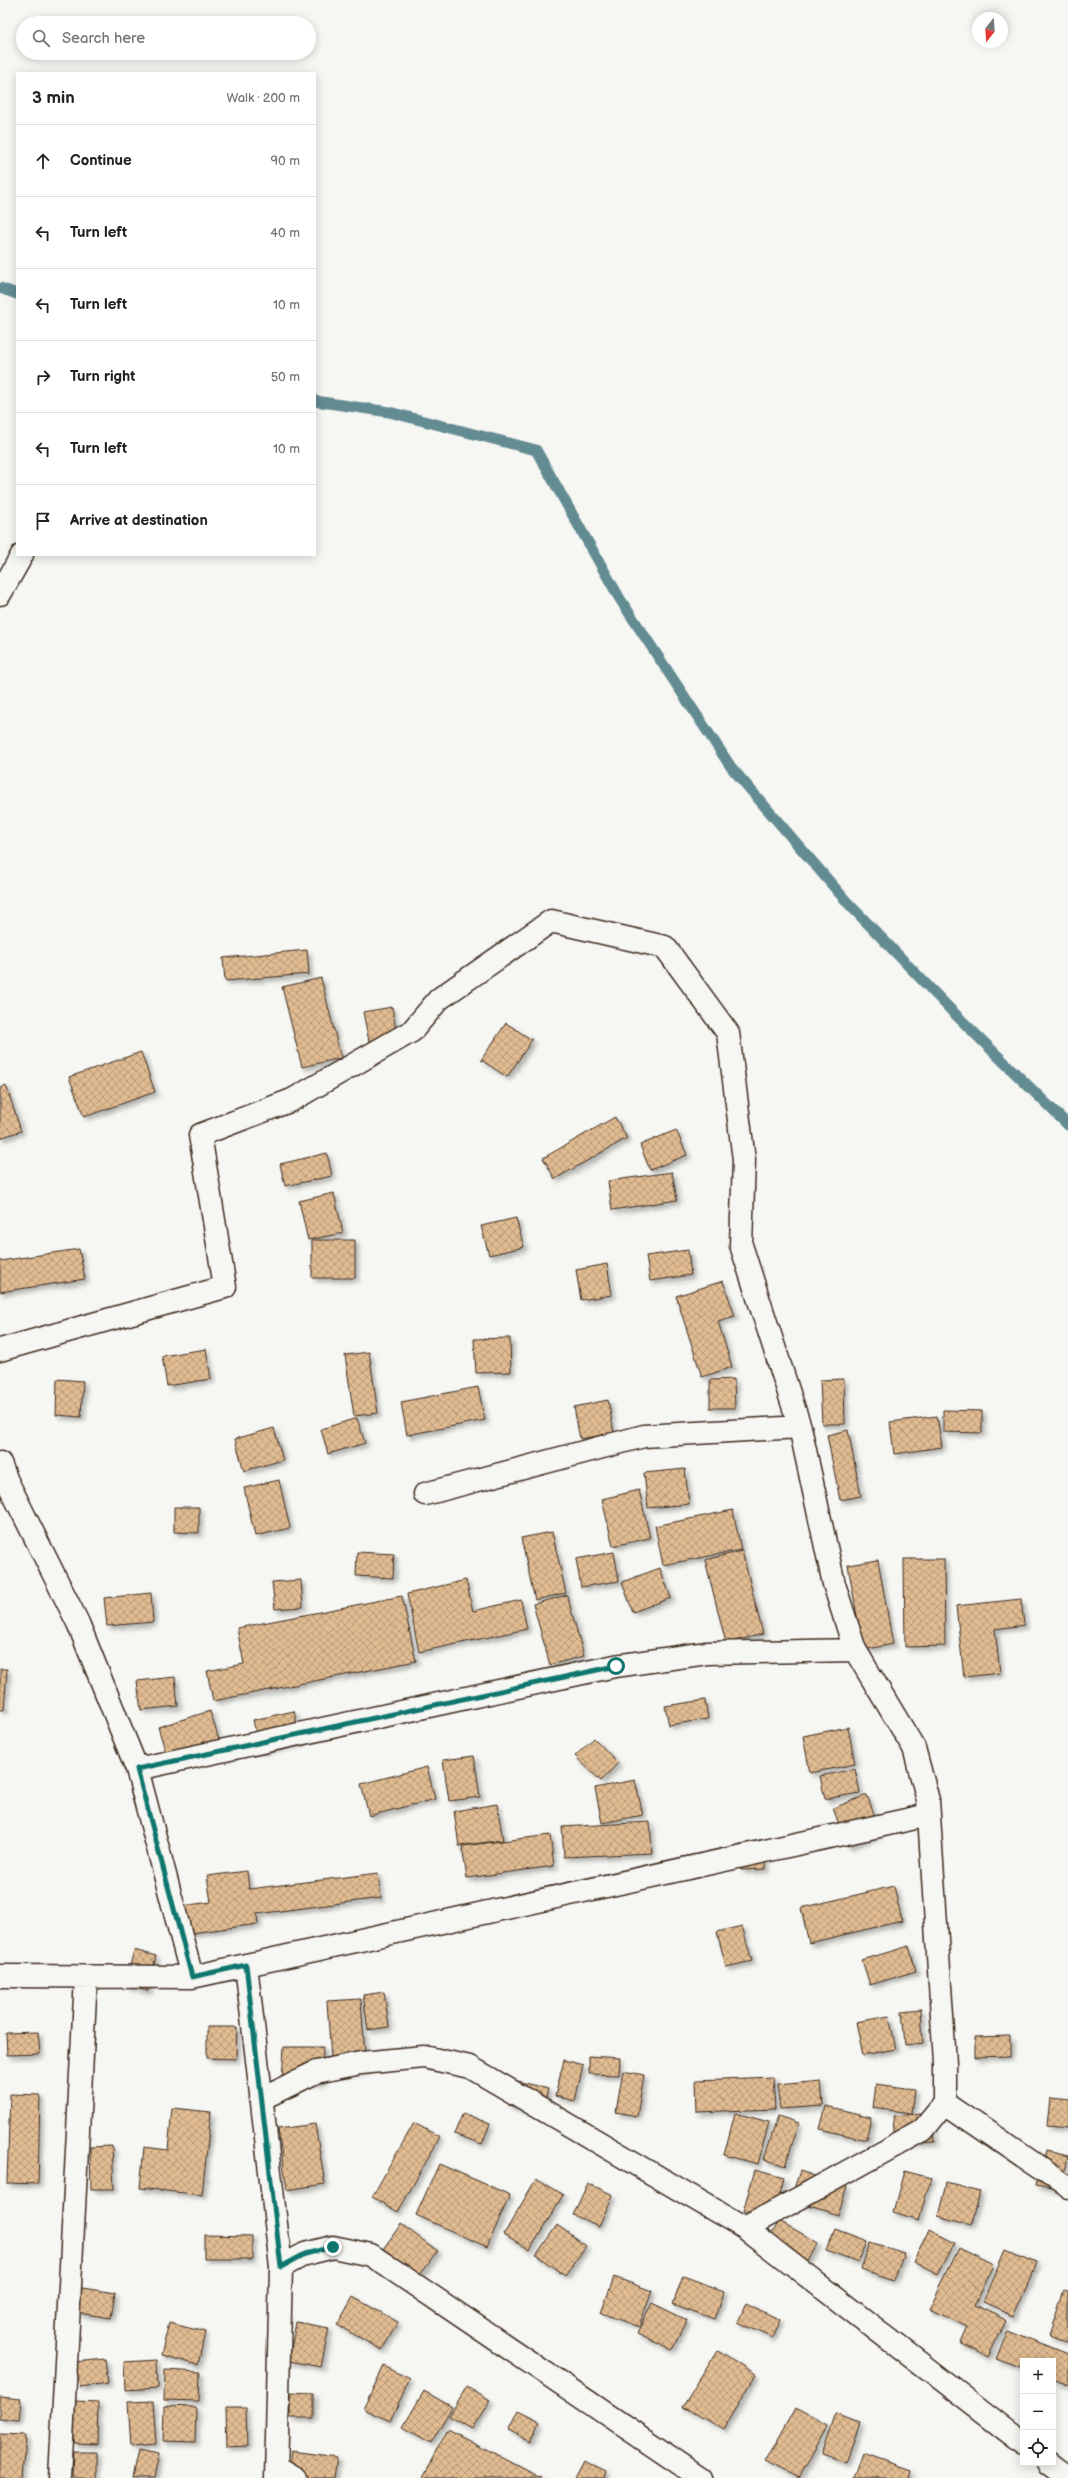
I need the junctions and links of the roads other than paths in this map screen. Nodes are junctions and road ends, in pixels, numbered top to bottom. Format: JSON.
{"nodes":[{"id":1,"x":21,"y":556,"type":"edge"},
{"id":2,"x":0,"y":594,"type":"edge"},
{"id":3,"x":0,"y":1350,"type":"edge"},
{"id":4,"x":800,"y":1427,"type":"junction"},
{"id":5,"x":0,"y":1463,"type":"edge"},
{"id":6,"x":425,"y":1494,"type":"dead end"},
{"id":7,"x":855,"y":1650,"type":"junction"},
{"id":8,"x":137,"y":1769,"type":"junction"},
{"id":9,"x":929,"y":1815,"type":"junction"},
{"id":10,"x":246,"y":1965,"type":"junction"},
{"id":11,"x":0,"y":1976,"type":"edge"},
{"id":12,"x":86,"y":1977,"type":"junction"},
{"id":13,"x":192,"y":1977,"type":"junction"},
{"id":14,"x":261,"y":2099,"type":"junction"},
{"id":15,"x":945,"y":2103,"type":"junction"},
{"id":16,"x":1068,"y":2187,"type":"edge"},
{"id":17,"x":745,"y":2228,"type":"junction"},
{"id":18,"x":281,"y":2267,"type":"junction"},
{"id":19,"x":1020,"y":2441,"type":"edge"},
{"id":20,"x":1052,"y":2466,"type":"edge"},
{"id":21,"x":277,"y":2472,"type":"edge"},
{"id":22,"x":60,"y":2478,"type":"edge"},
{"id":23,"x":296,"y":2478,"type":"edge"},
{"id":24,"x":702,"y":2478,"type":"edge"},
{"id":25,"x":1068,"y":2478,"type":"edge"}],
"edges":[{"from":1,"to":2,"type":"street"},
{"from":3,"to":4,"type":"street"},
{"from":4,"to":6,"type":"street"},
{"from":4,"to":7,"type":"street"},
{"from":5,"to":8,"type":"street"},
{"from":7,"to":8,"type":"street"},
{"from":7,"to":9,"type":"street"},
{"from":8,"to":13,"type":"street"},
{"from":9,"to":10,"type":"street"},
{"from":9,"to":15,"type":"street"},
{"from":10,"to":13,"type":"street"},
{"from":10,"to":14,"type":"street"},
{"from":11,"to":12,"type":"street"},
{"from":12,"to":13,"type":"street"},
{"from":12,"to":22,"type":"street"},
{"from":14,"to":17,"type":"street"},
{"from":14,"to":18,"type":"street"},
{"from":15,"to":16,"type":"street"},
{"from":15,"to":17,"type":"street"},
{"from":17,"to":19,"type":"street"},
{"from":18,"to":21,"type":"street"},
{"from":18,"to":24,"type":"street"},
{"from":20,"to":25,"type":"street"},
{"from":21,"to":23,"type":"street"}]}
